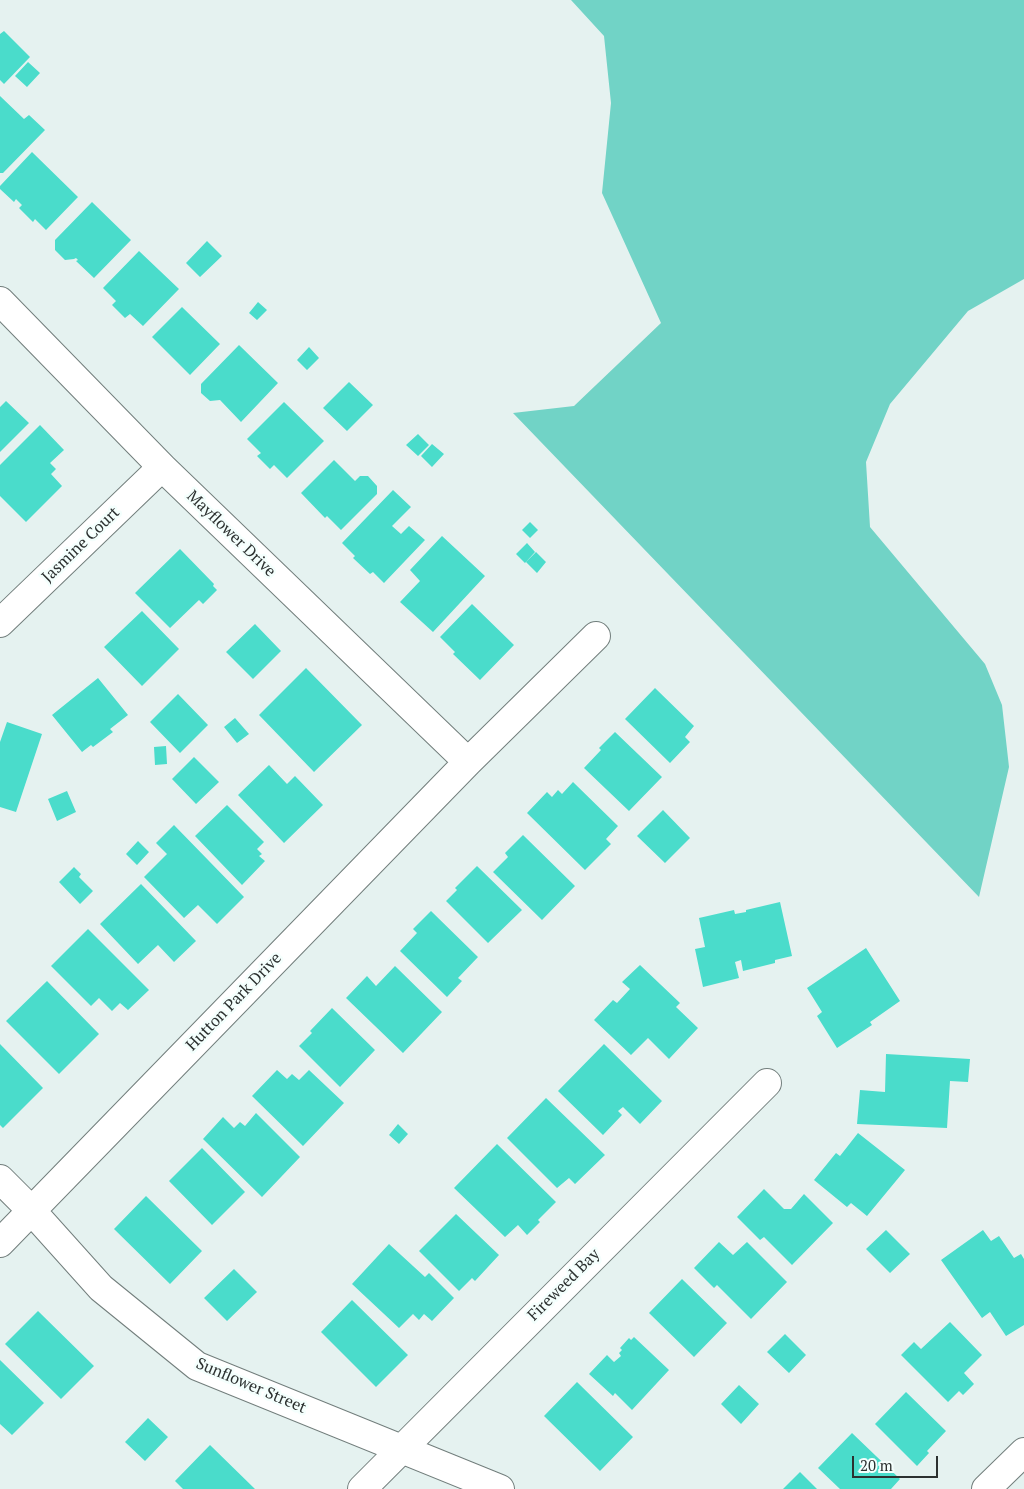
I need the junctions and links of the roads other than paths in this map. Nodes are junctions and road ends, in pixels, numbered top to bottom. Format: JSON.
{"nodes":[{"id":1,"x":0,"y":301,"type":"edge"},
{"id":2,"x":162,"y":467,"type":"junction"},
{"id":3,"x":0,"y":623,"type":"edge"},
{"id":4,"x":596,"y":636,"type":"dead end"},
{"id":5,"x":468,"y":762,"type":"junction"},
{"id":6,"x":767,"y":1082,"type":"dead end"},
{"id":7,"x":0,"y":1179,"type":"edge"},
{"id":8,"x":32,"y":1210,"type":"junction"},
{"id":9,"x":0,"y":1243,"type":"edge"},
{"id":10,"x":401,"y":1448,"type":"junction"},
{"id":11,"x":1024,"y":1452,"type":"edge"},
{"id":12,"x":362,"y":1489,"type":"edge"},
{"id":13,"x":500,"y":1489,"type":"edge"},
{"id":14,"x":986,"y":1489,"type":"edge"}],
"edges":[{"from":1,"to":2,"type":"street","name":"Mayflower Drive"},
{"from":2,"to":3,"type":"street","name":"Jasmine Court"},
{"from":2,"to":5,"type":"street","name":"Mayflower Drive"},
{"from":4,"to":5,"type":"street","name":"Hutton Park Drive"},
{"from":5,"to":8,"type":"street","name":"Hutton Park Drive"},
{"from":6,"to":10,"type":"street","name":"Fireweed Bay"},
{"from":7,"to":8,"type":"street","name":"Sunflower Street"},
{"from":8,"to":9,"type":"street","name":"Hutton Park Drive"},
{"from":8,"to":10,"type":"street","name":"Sunflower Street"},
{"from":10,"to":12,"type":"street","name":"Fireweed Bay"},
{"from":10,"to":13,"type":"street","name":"Sunflower Street"},
{"from":11,"to":14,"type":"street"}]}
